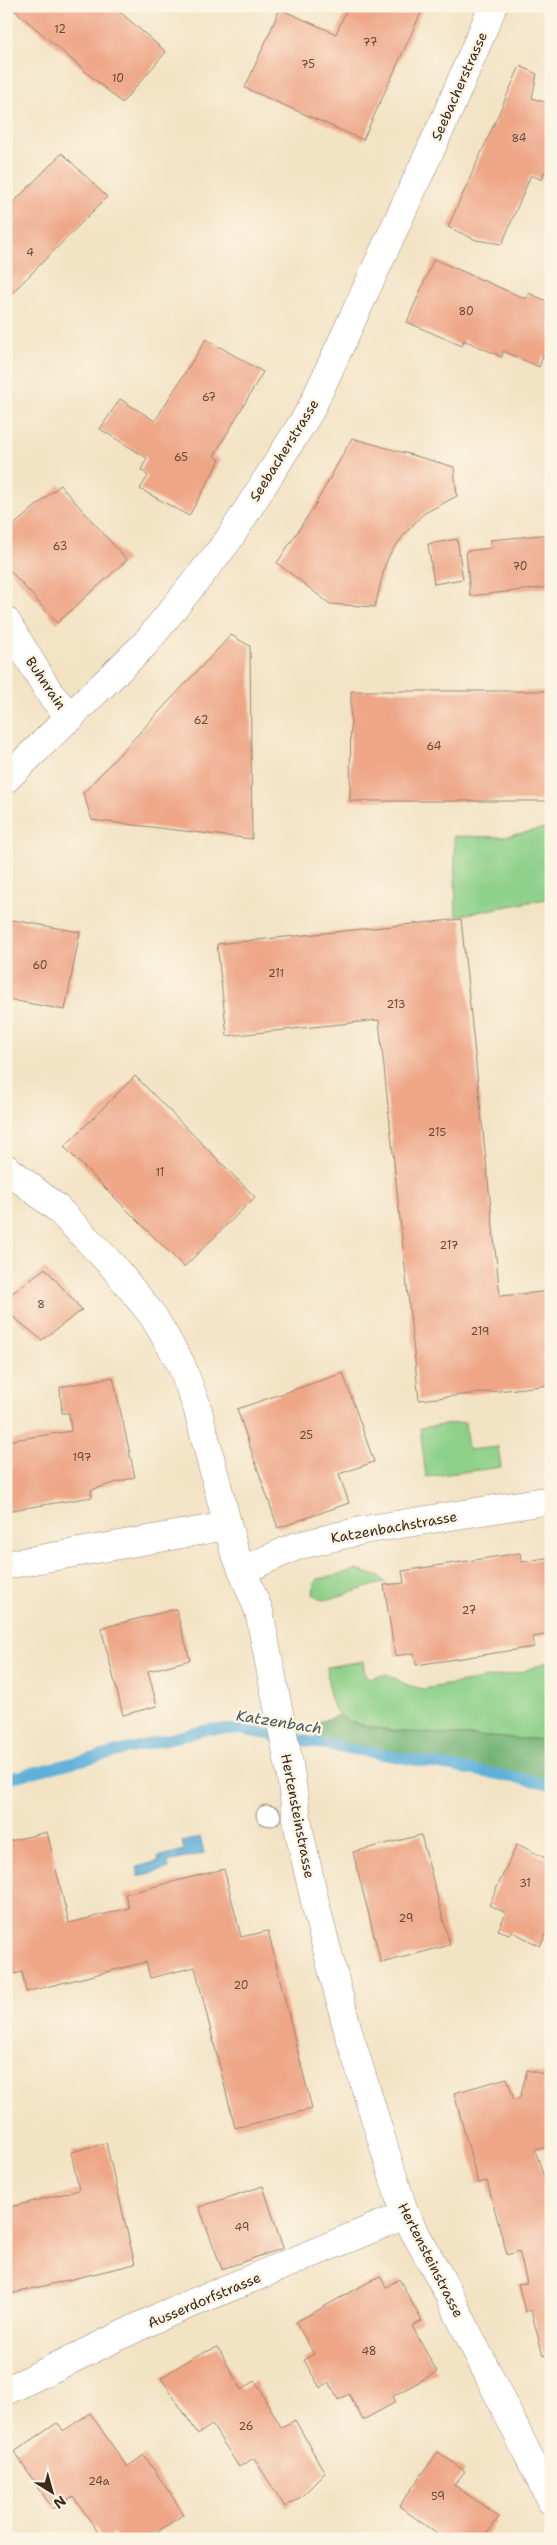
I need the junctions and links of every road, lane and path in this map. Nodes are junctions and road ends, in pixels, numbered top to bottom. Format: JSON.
{"nodes":[{"id":1,"x":494,"y":6,"type":"edge"},
{"id":2,"x":6,"y":621,"type":"edge"},
{"id":3,"x":71,"y":718,"type":"junction"},
{"id":4,"x":6,"y":779,"type":"edge"},
{"id":5,"x":6,"y":1168,"type":"edge"},
{"id":6,"x":551,"y":1500,"type":"edge"},
{"id":7,"x":227,"y":1526,"type":"junction"},
{"id":8,"x":6,"y":1565,"type":"edge"},
{"id":9,"x":243,"y":1570,"type":"junction"},
{"id":10,"x":405,"y":2215,"type":"junction"},
{"id":11,"x":6,"y":2391,"type":"edge"},
{"id":12,"x":551,"y":2501,"type":"edge"}],
"edges":[{"from":1,"to":3,"type":"street","name":"Seebacherstrasse"},
{"from":2,"to":3,"type":"street","name":"Buhnrain"},
{"from":3,"to":4,"type":"street","name":"Seebacherstrasse"},
{"from":5,"to":7,"type":"street","name":"Hertensteinstrasse"},
{"from":6,"to":9,"type":"street","name":"Katzenbachstrasse"},
{"from":7,"to":8,"type":"street"},
{"from":7,"to":9,"type":"street","name":"Hertensteinstrasse"},
{"from":9,"to":10,"type":"street","name":"Hertensteinstrasse"},
{"from":10,"to":11,"type":"street","name":"Ausserdorfstrasse"},
{"from":10,"to":12,"type":"street","name":"Hertensteinstrasse"}]}
